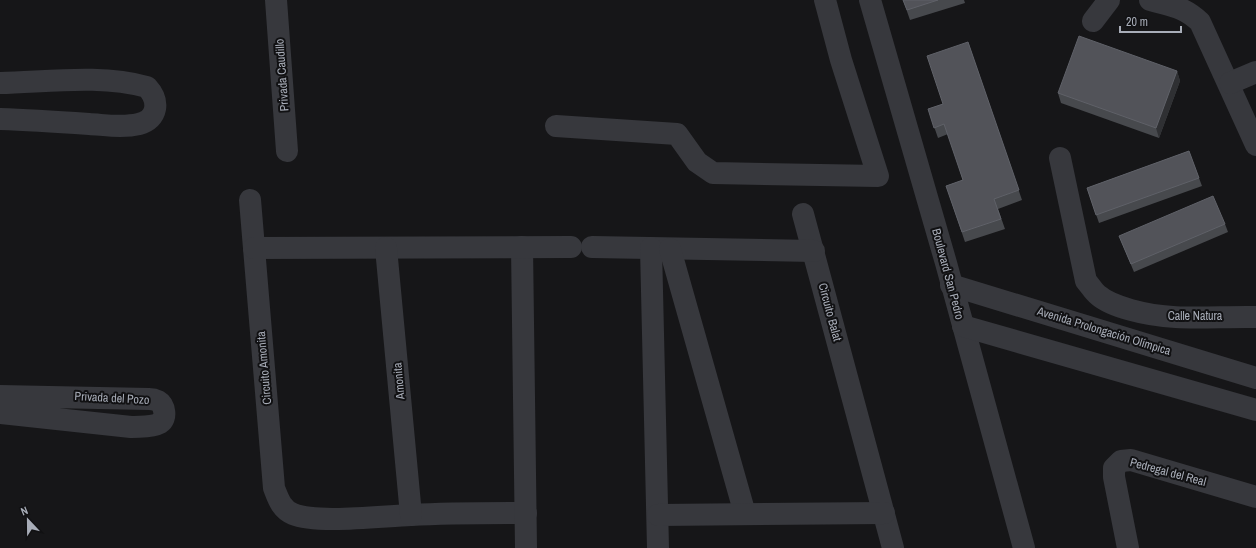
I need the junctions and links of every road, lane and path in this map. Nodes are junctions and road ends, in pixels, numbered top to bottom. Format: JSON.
{"nodes":[{"id":1,"x":276,"y":0,"type":"edge"},
{"id":2,"x":825,"y":0,"type":"edge"},
{"id":3,"x":870,"y":0,"type":"edge"},
{"id":4,"x":1109,"y":0,"type":"edge"},
{"id":5,"x":1150,"y":0,"type":"edge"},
{"id":6,"x":1093,"y":21,"type":"dead end"},
{"id":7,"x":1256,"y":72,"type":"edge"},
{"id":8,"x":0,"y":83,"type":"edge"},
{"id":9,"x":1230,"y":83,"type":"junction"},
{"id":10,"x":0,"y":119,"type":"edge"},
{"id":11,"x":556,"y":126,"type":"dead end"},
{"id":12,"x":1256,"y":145,"type":"edge"},
{"id":13,"x":287,"y":151,"type":"dead end"},
{"id":14,"x":1060,"y":158,"type":"dead end"},
{"id":15,"x":250,"y":200,"type":"dead end"},
{"id":16,"x":804,"y":214,"type":"dead end"},
{"id":17,"x":522,"y":247,"type":"junction"},
{"id":18,"x":254,"y":248,"type":"junction"},
{"id":19,"x":386,"y":248,"type":"junction"},
{"id":20,"x":660,"y":248,"type":"junction"},
{"id":21,"x":814,"y":251,"type":"junction"},
{"id":22,"x":951,"y":285,"type":"junction"},
{"id":23,"x":1256,"y":317,"type":"edge"},
{"id":24,"x":963,"y":326,"type":"junction"},
{"id":25,"x":1189,"y":358,"type":"junction"},
{"id":26,"x":1256,"y":378,"type":"edge"},
{"id":27,"x":1180,"y":389,"type":"junction"},
{"id":28,"x":0,"y":396,"type":"edge"},
{"id":29,"x":1256,"y":410,"type":"edge"},
{"id":30,"x":0,"y":413,"type":"edge"},
{"id":31,"x":1256,"y":497,"type":"edge"},
{"id":32,"x":526,"y":513,"type":"junction"},
{"id":33,"x":884,"y":513,"type":"junction"},
{"id":34,"x":745,"y":514,"type":"junction"},
{"id":35,"x":411,"y":515,"type":"junction"},
{"id":36,"x":658,"y":515,"type":"junction"},
{"id":37,"x":526,"y":548,"type":"edge"},
{"id":38,"x":658,"y":548,"type":"edge"},
{"id":39,"x":893,"y":548,"type":"edge"},
{"id":40,"x":1024,"y":548,"type":"edge"},
{"id":41,"x":1128,"y":548,"type":"edge"}],
"edges":[{"from":1,"to":13,"type":"street","name":"Privada Caudillo"},
{"from":2,"to":11,"type":"street"},
{"from":3,"to":22,"type":"street","name":"Boulevard San Pedro"},
{"from":4,"to":6,"type":"street"},
{"from":5,"to":9,"type":"street"},
{"from":7,"to":9,"type":"street"},
{"from":8,"to":10,"type":"street"},
{"from":9,"to":12,"type":"street"},
{"from":14,"to":23,"type":"street","name":"Calle Natura"},
{"from":15,"to":18,"type":"street","name":"Circuito Amonita"},
{"from":16,"to":21,"type":"street","name":"Circuito Balat"},
{"from":17,"to":19,"type":"street"},
{"from":17,"to":20,"type":"street"},
{"from":17,"to":32,"type":"street"},
{"from":18,"to":19,"type":"street"},
{"from":18,"to":35,"type":"street","name":"Circuito Amonita"},
{"from":19,"to":35,"type":"street","name":"Amonita"},
{"from":20,"to":21,"type":"street"},
{"from":20,"to":34,"type":"street"},
{"from":20,"to":36,"type":"street"},
{"from":21,"to":33,"type":"street","name":"Circuito Balat"},
{"from":22,"to":24,"type":"street","name":"Boulevard San Pedro"},
{"from":22,"to":25,"type":"street","name":"Avenida Prolongación Olímpica"},
{"from":24,"to":27,"type":"street"},
{"from":24,"to":40,"type":"street","name":"Boulevard San Pedro"},
{"from":25,"to":26,"type":"street","name":"Avenida Prolongación Olímpica"},
{"from":25,"to":27,"type":"street"},
{"from":27,"to":29,"type":"street"},
{"from":28,"to":30,"type":"street","name":"Privada del Pozo"},
{"from":31,"to":41,"type":"street","name":"Pedregal del Real"},
{"from":32,"to":35,"type":"street","name":"Circuito Amonita"},
{"from":32,"to":37,"type":"street"},
{"from":33,"to":34,"type":"street"},
{"from":33,"to":39,"type":"street","name":"Circuito Balat"},
{"from":34,"to":36,"type":"street"},
{"from":36,"to":38,"type":"street"}]}
